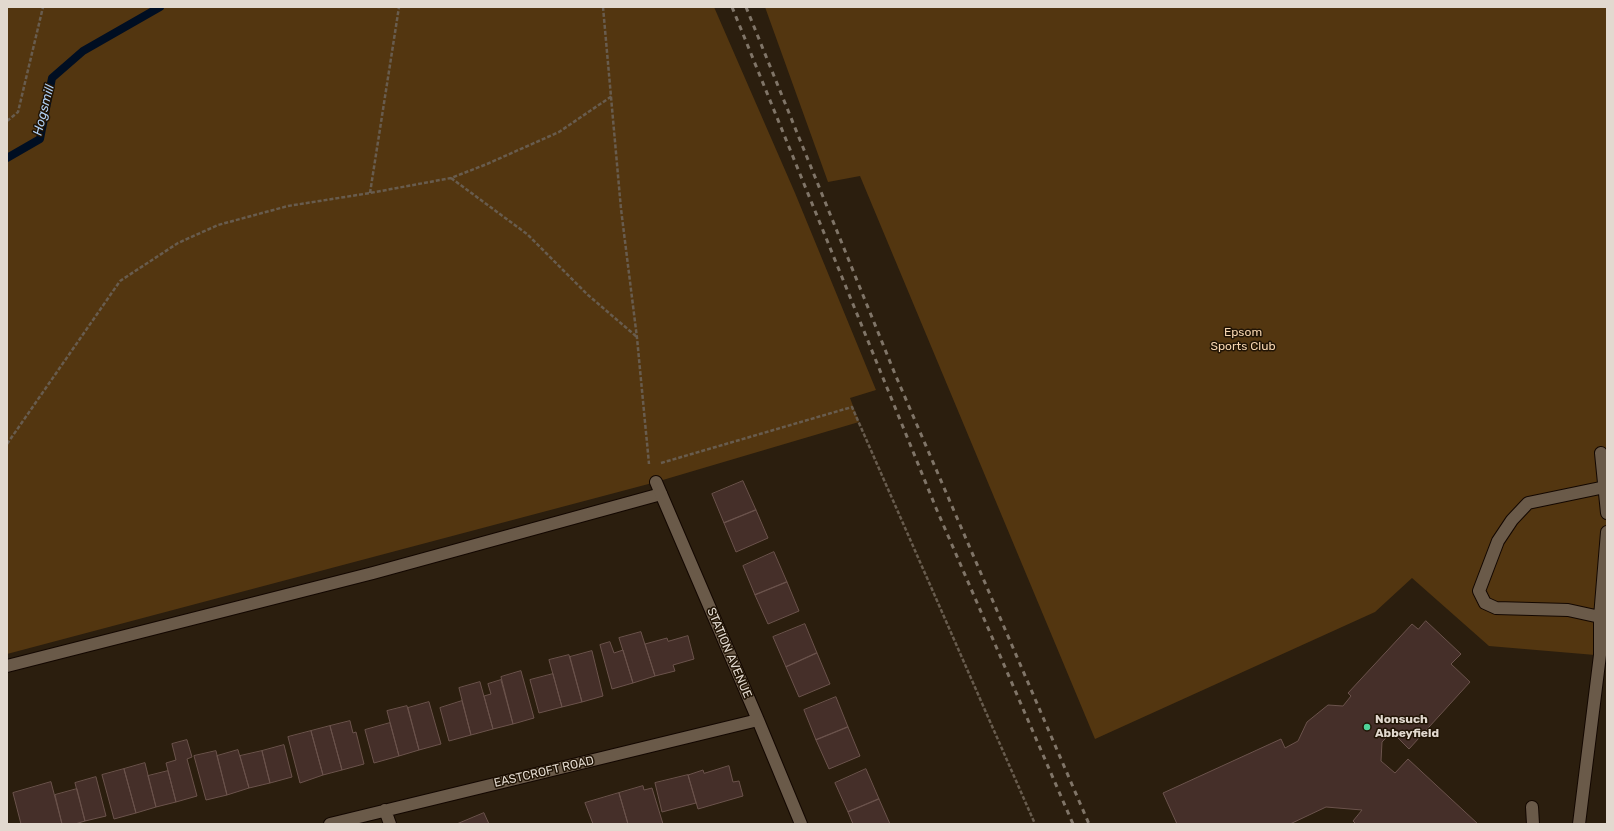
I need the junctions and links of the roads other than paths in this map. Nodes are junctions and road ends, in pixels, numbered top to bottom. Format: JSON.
{"nodes":[{"id":1,"x":1601,"y":453,"type":"dead end"},
{"id":2,"x":656,"y":482,"type":"dead end"},
{"id":3,"x":1605,"y":487,"type":"junction"},
{"id":4,"x":661,"y":494,"type":"junction"},
{"id":5,"x":1607,"y":513,"type":"edge"},
{"id":6,"x":1607,"y":532,"type":"edge"},
{"id":7,"x":1600,"y":617,"type":"junction"},
{"id":8,"x":7,"y":666,"type":"edge"},
{"id":9,"x":758,"y":720,"type":"junction"},
{"id":10,"x":1532,"y":806,"type":"dead end"},
{"id":11,"x":385,"y":810,"type":"junction"},
{"id":12,"x":330,"y":824,"type":"edge"},
{"id":13,"x":390,"y":824,"type":"edge"},
{"id":14,"x":801,"y":824,"type":"edge"},
{"id":15,"x":1533,"y":824,"type":"edge"},
{"id":16,"x":1580,"y":824,"type":"edge"}],
"edges":[{"from":1,"to":3,"type":"street"},
{"from":2,"to":4,"type":"street","name":"STATION AVENUE"},
{"from":3,"to":5,"type":"street"},
{"from":3,"to":7,"type":"street"},
{"from":4,"to":8,"type":"street"},
{"from":4,"to":9,"type":"street","name":"STATION AVENUE"},
{"from":6,"to":7,"type":"street"},
{"from":7,"to":16,"type":"street"},
{"from":9,"to":11,"type":"street","name":"EASTCROFT ROAD"},
{"from":9,"to":14,"type":"street","name":"STATION AVENUE"},
{"from":10,"to":15,"type":"street"},
{"from":11,"to":12,"type":"street","name":"EASTCROFT ROAD"},
{"from":11,"to":13,"type":"street"}]}
